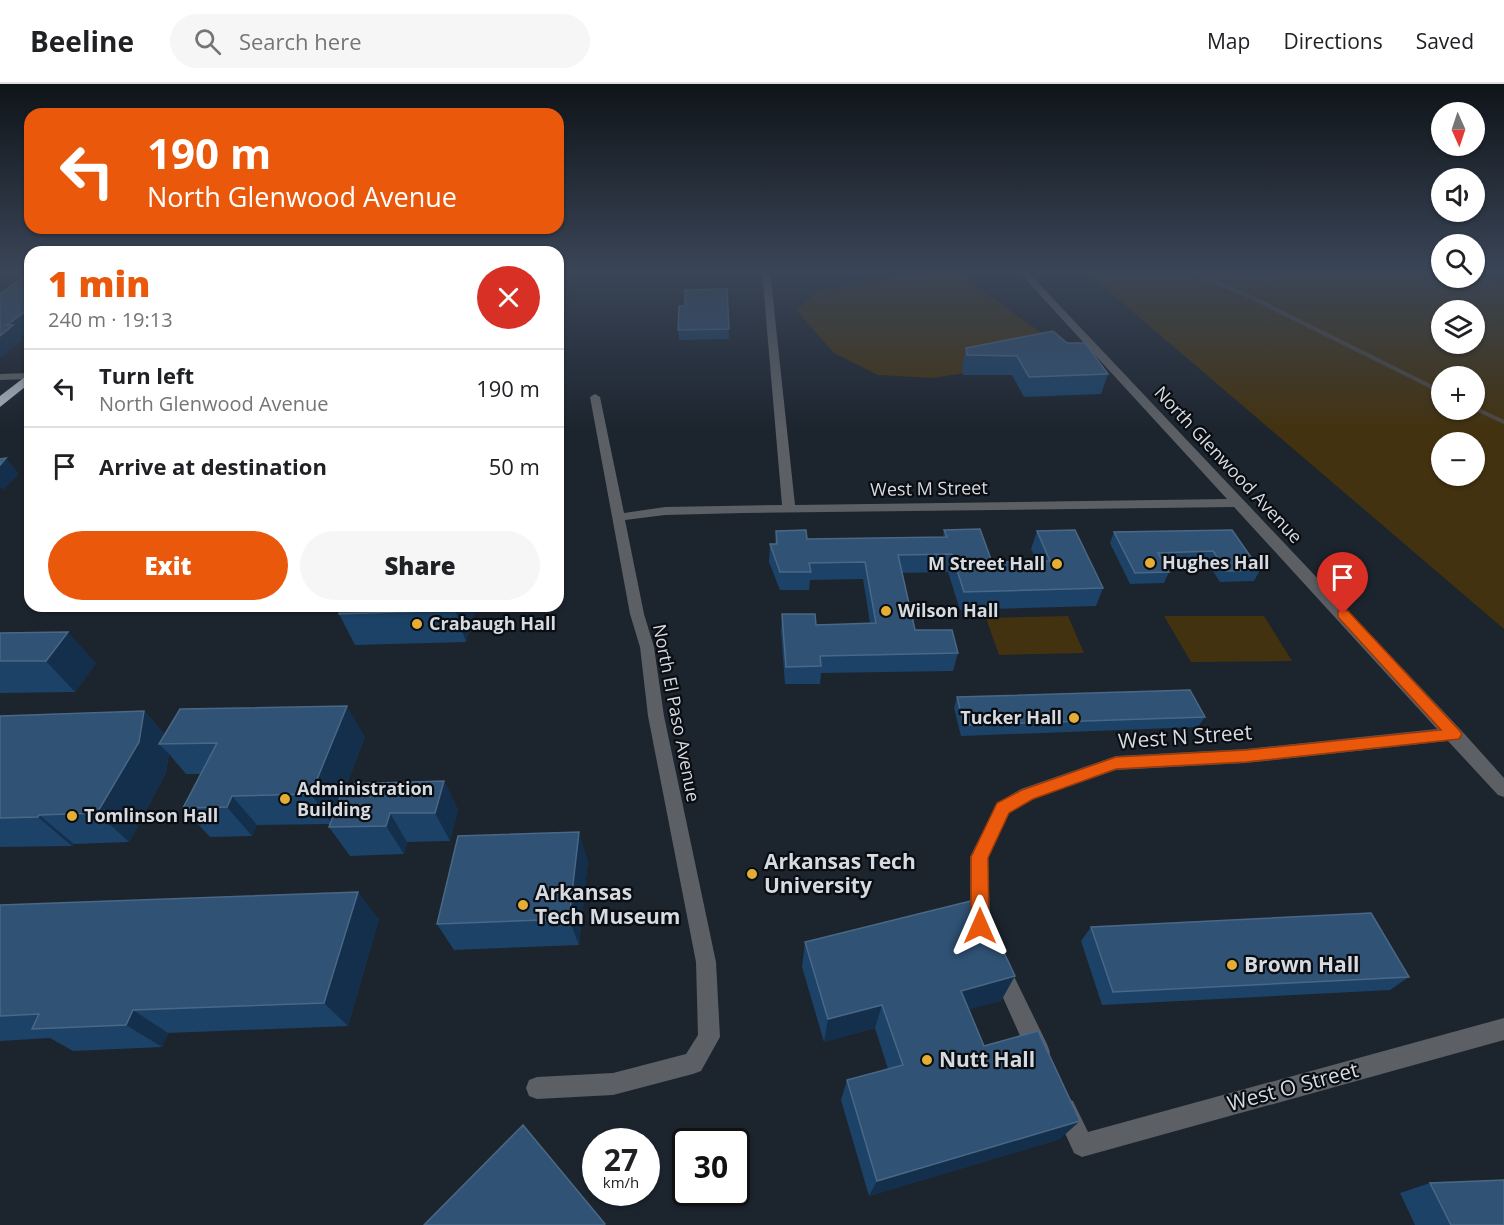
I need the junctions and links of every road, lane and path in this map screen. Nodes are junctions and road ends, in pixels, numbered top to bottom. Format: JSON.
{"nodes":[{"id":1,"x":771,"y":324,"type":"edge"},
{"id":2,"x":1072,"y":324,"type":"edge"},
{"id":3,"x":0,"y":377,"type":"edge"},
{"id":4,"x":24,"y":377,"type":"edge"},
{"id":5,"x":24,"y":382,"type":"edge"},
{"id":6,"x":596,"y":397,"type":"dead end"},
{"id":7,"x":0,"y":403,"type":"edge"},
{"id":8,"x":1240,"y":503,"type":"junction"},
{"id":9,"x":789,"y":509,"type":"junction"},
{"id":10,"x":619,"y":517,"type":"junction"},
{"id":11,"x":1454,"y":734,"type":"junction"},
{"id":12,"x":1504,"y":790,"type":"edge"},
{"id":13,"x":985,"y":936,"type":"edge"},
{"id":14,"x":994,"y":957,"type":"edge"},
{"id":15,"x":1504,"y":1029,"type":"edge"},
{"id":16,"x":1048,"y":1072,"type":"edge"},
{"id":17,"x":537,"y":1088,"type":"dead end"},
{"id":18,"x":1058,"y":1093,"type":"edge"}],
"edges":[{"from":1,"to":9,"type":"street"},
{"from":2,"to":8,"type":"street","name":"North Glenwood Avenue"},
{"from":3,"to":4,"type":"street"},
{"from":5,"to":7,"type":"highway"},
{"from":6,"to":10,"type":"street","name":"North El Paso Avenue"},
{"from":8,"to":9,"type":"street","name":"West M Street"},
{"from":8,"to":11,"type":"street","name":"North Glenwood Avenue"},
{"from":9,"to":10,"type":"street","name":"West M Street"},
{"from":10,"to":17,"type":"street","name":"North El Paso Avenue"},
{"from":11,"to":12,"type":"street","name":"North Glenwood Avenue"},
{"from":11,"to":13,"type":"street","name":"West N Street"},
{"from":14,"to":16,"type":"street"},
{"from":15,"to":18,"type":"street","name":"West O Street"}]}
